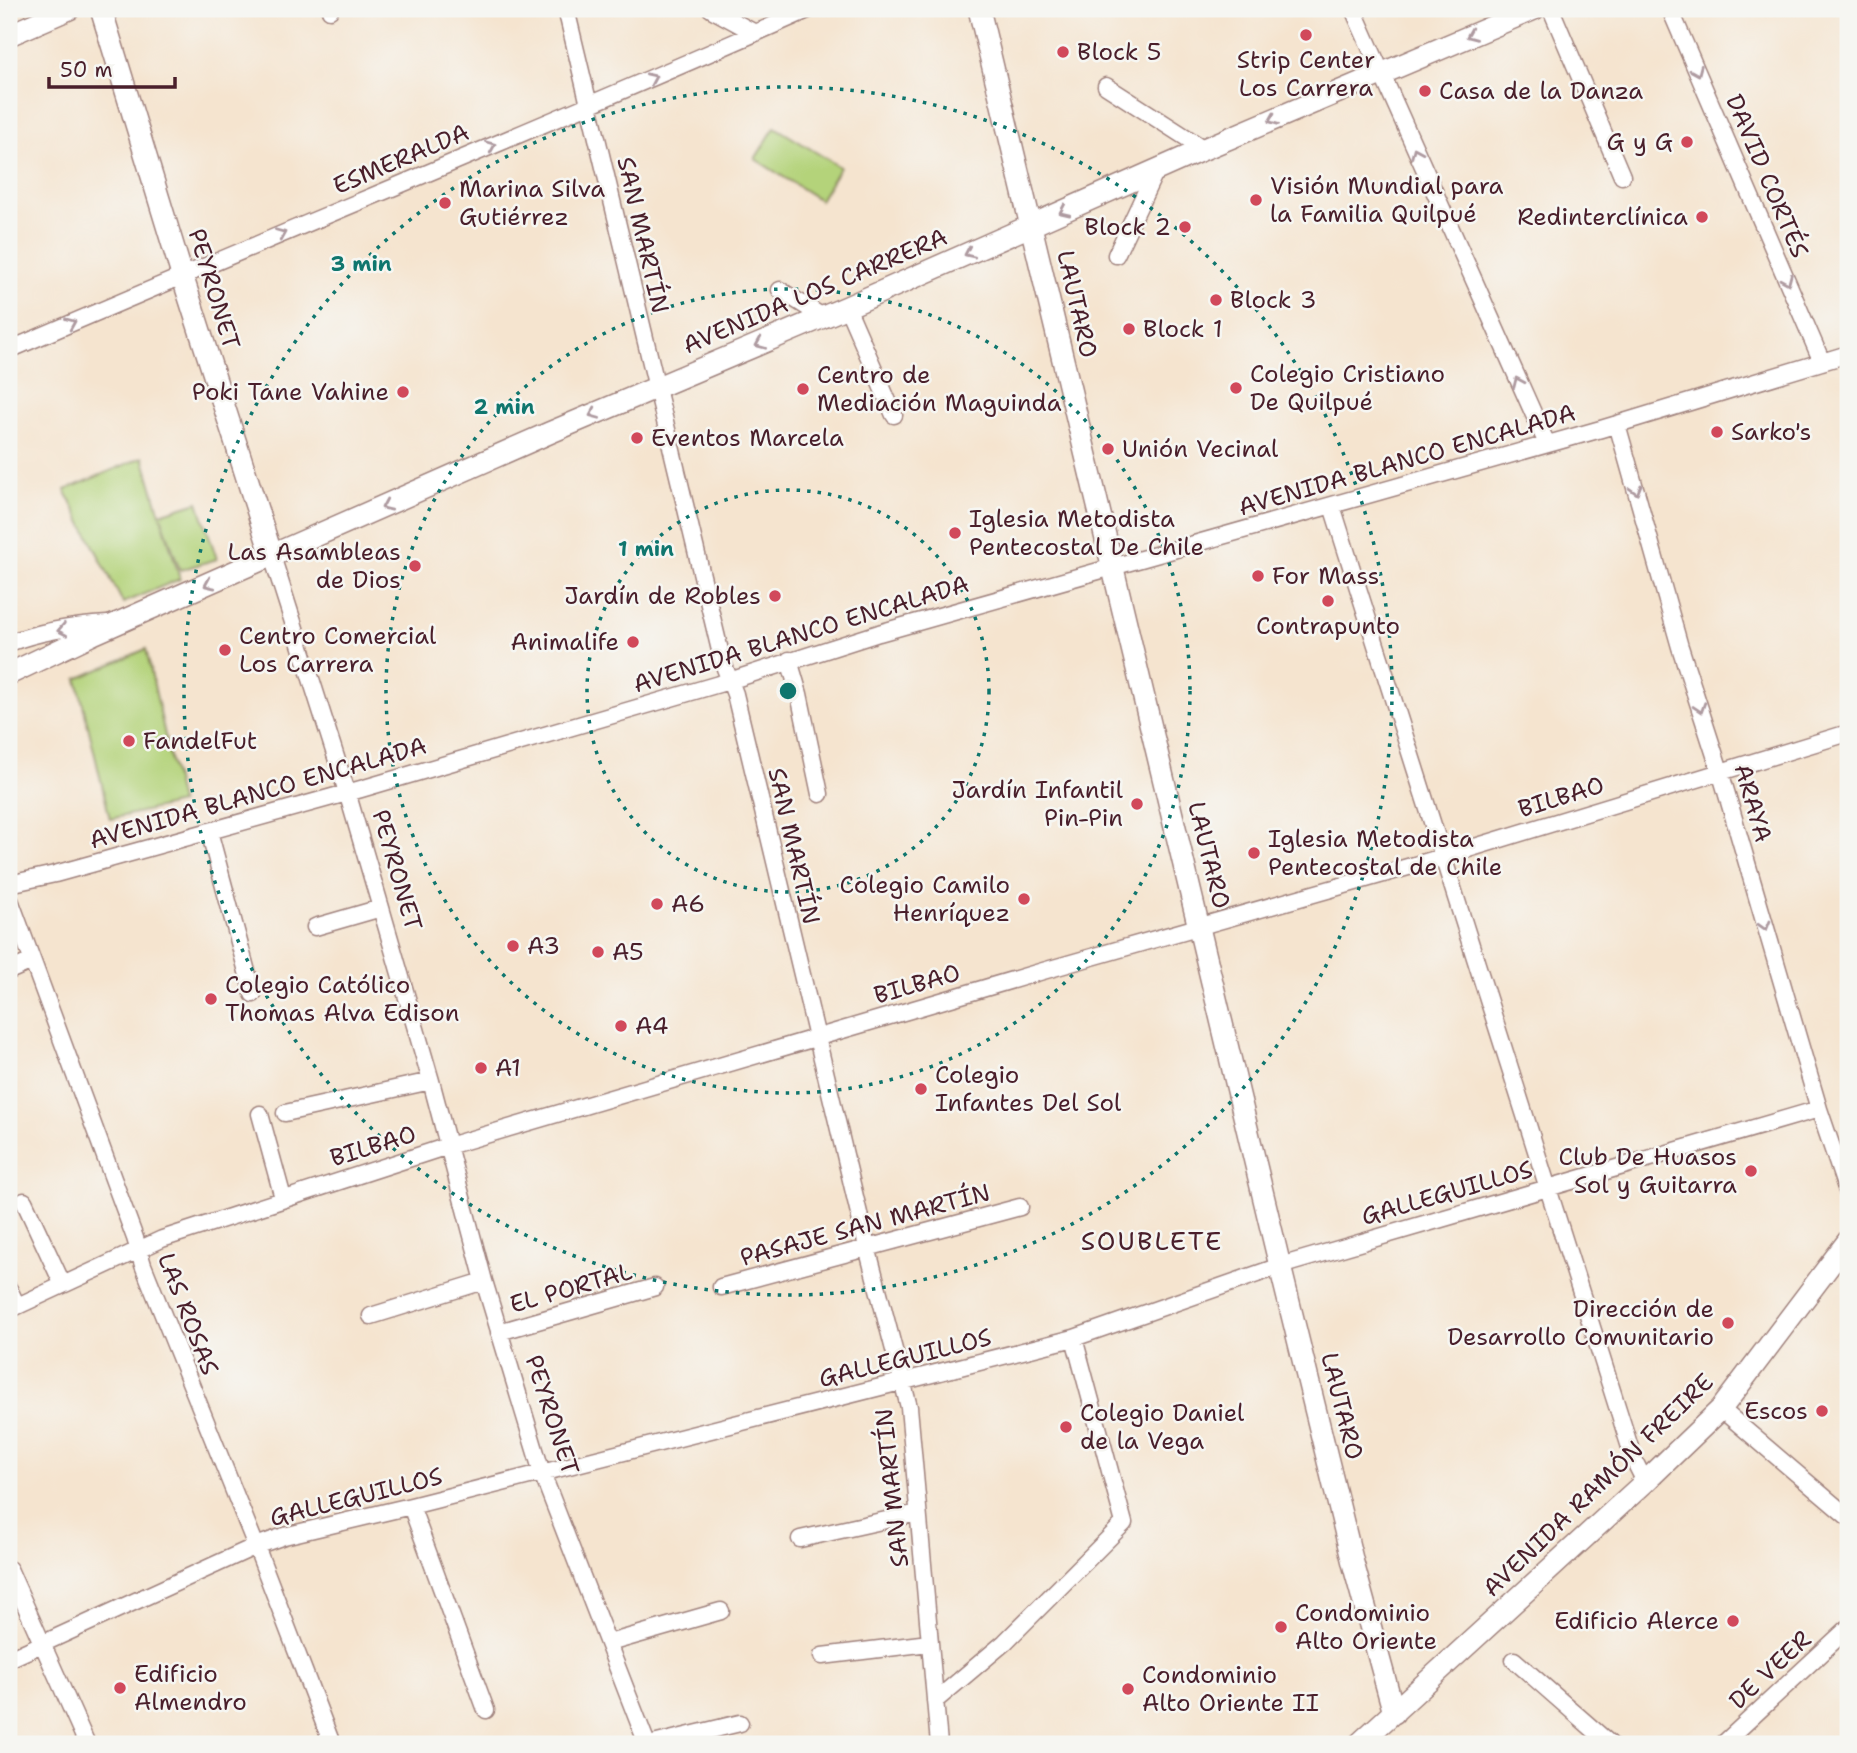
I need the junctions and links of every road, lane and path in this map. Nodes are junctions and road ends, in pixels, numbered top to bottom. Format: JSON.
{"nodes":[{"id":1,"x":69,"y":9,"type":"edge"},
{"id":2,"x":101,"y":9,"type":"edge"},
{"id":3,"x":566,"y":9,"type":"edge"},
{"id":4,"x":711,"y":9,"type":"edge"},
{"id":5,"x":810,"y":9,"type":"edge"},
{"id":6,"x":979,"y":9,"type":"edge"},
{"id":7,"x":1353,"y":9,"type":"edge"},
{"id":8,"x":1534,"y":9,"type":"edge"},
{"id":9,"x":1551,"y":9,"type":"edge"},
{"id":10,"x":1670,"y":9,"type":"edge"},
{"id":11,"x":755,"y":33,"type":"junction"},
{"id":12,"x":9,"y":35,"type":"edge"},
{"id":13,"x":1381,"y":74,"type":"junction"},
{"id":14,"x":1106,"y":86,"type":"dead end"},
{"id":15,"x":589,"y":105,"type":"junction"},
{"id":16,"x":1204,"y":149,"type":"junction"},
{"id":17,"x":1156,"y":170,"type":"junction"},
{"id":18,"x":1622,"y":176,"type":"dead end"},
{"id":19,"x":1032,"y":226,"type":"junction"},
{"id":20,"x":1115,"y":255,"type":"dead end"},
{"id":21,"x":182,"y":275,"type":"junction"},
{"id":22,"x":780,"y":290,"type":"dead end"},
{"id":23,"x":847,"y":307,"type":"junction"},
{"id":24,"x":822,"y":317,"type":"junction"},
{"id":25,"x":9,"y":350,"type":"edge"},
{"id":26,"x":1848,"y":355,"type":"edge"},
{"id":27,"x":1822,"y":362,"type":"junction"},
{"id":28,"x":657,"y":387,"type":"junction"},
{"id":29,"x":894,"y":415,"type":"dead end"},
{"id":30,"x":1617,"y":424,"type":"junction"},
{"id":31,"x":1547,"y":444,"type":"junction"},
{"id":32,"x":1332,"y":506,"type":"junction"},
{"id":33,"x":272,"y":556,"type":"junction"},
{"id":34,"x":1111,"y":567,"type":"junction"},
{"id":35,"x":118,"y":624,"type":"junction"},
{"id":36,"x":9,"y":643,"type":"edge"},
{"id":37,"x":789,"y":660,"type":"junction"},
{"id":38,"x":9,"y":674,"type":"edge"},
{"id":39,"x":729,"y":681,"type":"junction"},
{"id":40,"x":1848,"y":733,"type":"edge"},
{"id":41,"x":1720,"y":771,"type":"junction"},
{"id":42,"x":347,"y":792,"type":"junction"},
{"id":43,"x":820,"y":793,"type":"dead end"},
{"id":44,"x":209,"y":831,"type":"junction"},
{"id":45,"x":1444,"y":856,"type":"junction"},
{"id":46,"x":9,"y":884,"type":"edge"},
{"id":47,"x":9,"y":897,"type":"edge"},
{"id":48,"x":381,"y":908,"type":"junction"},
{"id":49,"x":315,"y":927,"type":"dead end"},
{"id":50,"x":1199,"y":927,"type":"junction"},
{"id":51,"x":32,"y":961,"type":"junction"},
{"id":52,"x":9,"y":971,"type":"edge"},
{"id":53,"x":253,"y":994,"type":"dead end"},
{"id":54,"x":817,"y":1038,"type":"junction"},
{"id":55,"x":431,"y":1081,"type":"junction"},
{"id":56,"x":1819,"y":1109,"type":"junction"},
{"id":57,"x":260,"y":1114,"type":"dead end"},
{"id":58,"x":285,"y":1114,"type":"dead end"},
{"id":59,"x":448,"y":1146,"type":"junction"},
{"id":60,"x":1549,"y":1187,"type":"junction"},
{"id":61,"x":1848,"y":1194,"type":"edge"},
{"id":62,"x":283,"y":1198,"type":"junction"},
{"id":63,"x":24,"y":1201,"type":"dead end"},
{"id":64,"x":1020,"y":1207,"type":"dead end"},
{"id":65,"x":1848,"y":1241,"type":"edge"},
{"id":66,"x":867,"y":1247,"type":"junction"},
{"id":67,"x":139,"y":1250,"type":"junction"},
{"id":68,"x":1280,"y":1266,"type":"junction"},
{"id":69,"x":484,"y":1281,"type":"junction"},
{"id":70,"x":63,"y":1285,"type":"junction"},
{"id":71,"x":655,"y":1287,"type":"dead end"},
{"id":72,"x":722,"y":1287,"type":"dead end"},
{"id":73,"x":9,"y":1289,"type":"edge"},
{"id":74,"x":13,"y":1308,"type":"edge"},
{"id":75,"x":371,"y":1316,"type":"dead end"},
{"id":76,"x":499,"y":1332,"type":"junction"},
{"id":77,"x":1074,"y":1338,"type":"junction"},
{"id":78,"x":903,"y":1382,"type":"junction"},
{"id":79,"x":1721,"y":1409,"type":"junction"},
{"id":80,"x":542,"y":1473,"type":"junction"},
{"id":81,"x":1644,"y":1482,"type":"junction"},
{"id":82,"x":411,"y":1506,"type":"junction"},
{"id":83,"x":918,"y":1513,"type":"junction"},
{"id":84,"x":1848,"y":1517,"type":"edge"},
{"id":85,"x":800,"y":1539,"type":"dead end"},
{"id":86,"x":256,"y":1546,"type":"junction"},
{"id":87,"x":9,"y":1569,"type":"edge"},
{"id":88,"x":721,"y":1611,"type":"dead end"},
{"id":89,"x":1848,"y":1628,"type":"edge"},
{"id":90,"x":43,"y":1643,"type":"junction"},
{"id":91,"x":608,"y":1643,"type":"junction"},
{"id":92,"x":929,"y":1643,"type":"junction"},
{"id":93,"x":822,"y":1656,"type":"dead end"},
{"id":94,"x":9,"y":1659,"type":"edge"},
{"id":95,"x":1514,"y":1660,"type":"dead end"},
{"id":96,"x":935,"y":1702,"type":"junction"},
{"id":97,"x":486,"y":1710,"type":"dead end"},
{"id":98,"x":1394,"y":1713,"type":"junction"},
{"id":99,"x":740,"y":1723,"type":"dead end"},
{"id":100,"x":1368,"y":1742,"type":"edge"},
{"id":101,"x":87,"y":1744,"type":"edge"},
{"id":102,"x":332,"y":1744,"type":"edge"},
{"id":103,"x":647,"y":1744,"type":"edge"},
{"id":104,"x":653,"y":1744,"type":"edge"},
{"id":105,"x":939,"y":1744,"type":"edge"},
{"id":106,"x":1610,"y":1744,"type":"edge"},
{"id":107,"x":1723,"y":1744,"type":"edge"}],
"edges":[{"from":1,"to":12,"type":"main road"},
{"from":2,"to":21,"type":"main road","name":"PEYRONET"},
{"from":3,"to":15,"type":"street","name":"SAN MARTÍN"},
{"from":4,"to":11,"type":"street"},
{"from":5,"to":11,"type":"street","name":"ESMERALDA"},
{"from":6,"to":19,"type":"main road","name":"LAUTARO"},
{"from":7,"to":13,"type":"street"},
{"from":8,"to":13,"type":"main road","name":"AVENIDA LOS CARRERA","one_way":true},
{"from":9,"to":18,"type":"street"},
{"from":10,"to":27,"type":"street","name":"DAVID CORTÉS","one_way":true},
{"from":15,"to":11,"type":"street","name":"ESMERALDA","one_way":true},
{"from":13,"to":16,"type":"main road","name":"AVENIDA LOS CARRERA","one_way":true},
{"from":31,"to":13,"type":"street","one_way":true},
{"from":14,"to":16,"type":"street"},
{"from":21,"to":15,"type":"street","name":"ESMERALDA","one_way":true},
{"from":15,"to":28,"type":"street","name":"SAN MARTÍN"},
{"from":16,"to":17,"type":"main road","name":"AVENIDA LOS CARRERA"},
{"from":17,"to":19,"type":"main road","name":"AVENIDA LOS CARRERA","one_way":true},
{"from":17,"to":20,"type":"street"},
{"from":19,"to":23,"type":"main road","name":"AVENIDA LOS CARRERA","one_way":true},
{"from":19,"to":34,"type":"main road","name":"LAUTARO"},
{"from":25,"to":21,"type":"street","name":"ESMERALDA","one_way":true},
{"from":21,"to":33,"type":"main road","name":"PEYRONET"},
{"from":22,"to":24,"type":"street"},
{"from":23,"to":24,"type":"main road","name":"AVENIDA LOS CARRERA"},
{"from":23,"to":29,"type":"street"},
{"from":24,"to":28,"type":"main road","name":"AVENIDA LOS CARRERA","one_way":true},
{"from":26,"to":27,"type":"street","name":"AVENIDA BLANCO ENCALADA"},
{"from":27,"to":30,"type":"street","name":"AVENIDA BLANCO ENCALADA"},
{"from":28,"to":33,"type":"main road","name":"AVENIDA LOS CARRERA","one_way":true},
{"from":28,"to":39,"type":"street","name":"SAN MARTÍN"},
{"from":30,"to":31,"type":"street","name":"AVENIDA BLANCO ENCALADA"},
{"from":30,"to":41,"type":"street","name":"ARAYA","one_way":true},
{"from":31,"to":32,"type":"street","name":"AVENIDA BLANCO ENCALADA"},
{"from":32,"to":34,"type":"street","name":"AVENIDA BLANCO ENCALADA"},
{"from":32,"to":45,"type":"street"},
{"from":33,"to":35,"type":"main road","name":"AVENIDA LOS CARRERA","one_way":true},
{"from":33,"to":42,"type":"street","name":"PEYRONET"},
{"from":34,"to":37,"type":"street","name":"AVENIDA BLANCO ENCALADA"},
{"from":34,"to":50,"type":"main road","name":"LAUTARO"},
{"from":35,"to":36,"type":"street","name":"AVENIDA LOS CARRERA","one_way":true},
{"from":35,"to":38,"type":"main road","name":"AVENIDA LOS CARRERA"},
{"from":37,"to":39,"type":"street","name":"AVENIDA BLANCO ENCALADA"},
{"from":37,"to":43,"type":"street"},
{"from":39,"to":42,"type":"street","name":"AVENIDA BLANCO ENCALADA"},
{"from":39,"to":54,"type":"street","name":"SAN MARTÍN"},
{"from":40,"to":41,"type":"street","name":"BILBAO"},
{"from":41,"to":45,"type":"street","name":"BILBAO"},
{"from":41,"to":56,"type":"street","name":"ARAYA","one_way":true},
{"from":42,"to":44,"type":"street","name":"AVENIDA BLANCO ENCALADA"},
{"from":42,"to":48,"type":"street","name":"PEYRONET"},
{"from":44,"to":46,"type":"street","name":"AVENIDA BLANCO ENCALADA"},
{"from":44,"to":53,"type":"street"},
{"from":45,"to":50,"type":"street","name":"BILBAO"},
{"from":45,"to":60,"type":"street"},
{"from":47,"to":51,"type":"street","name":"LAS ROSAS"},
{"from":48,"to":49,"type":"street"},
{"from":48,"to":55,"type":"street","name":"PEYRONET"},
{"from":50,"to":54,"type":"street","name":"BILBAO"},
{"from":50,"to":68,"type":"main road","name":"LAUTARO"},
{"from":51,"to":52,"type":"street"},
{"from":51,"to":67,"type":"street","name":"LAS ROSAS"},
{"from":54,"to":59,"type":"street","name":"BILBAO"},
{"from":54,"to":66,"type":"street","name":"SAN MARTÍN"},
{"from":55,"to":58,"type":"street"},
{"from":55,"to":59,"type":"street","name":"PEYRONET"},
{"from":56,"to":60,"type":"street","name":"GALLEGUILLOS"},
{"from":56,"to":61,"type":"street","name":"ARAYA"},
{"from":57,"to":62,"type":"street"},
{"from":59,"to":62,"type":"street","name":"BILBAO"},
{"from":59,"to":69,"type":"street","name":"PEYRONET"},
{"from":60,"to":68,"type":"street","name":"GALLEGUILLOS"},
{"from":60,"to":81,"type":"street"},
{"from":62,"to":67,"type":"street","name":"BILBAO"},
{"from":63,"to":70,"type":"street"},
{"from":64,"to":66,"type":"street","name":"PASAJE SAN MARTÍN"},
{"from":65,"to":79,"type":"main road","name":"AVENIDA RAMÓN FREIRE"},
{"from":66,"to":72,"type":"street","name":"PASAJE SAN MARTÍN"},
{"from":66,"to":78,"type":"street","name":"SAN MARTÍN"},
{"from":67,"to":70,"type":"street","name":"BILBAO"},
{"from":67,"to":86,"type":"street","name":"LAS ROSAS"},
{"from":68,"to":77,"type":"street","name":"GALLEGUILLOS"},
{"from":68,"to":98,"type":"main road","name":"LAUTARO"},
{"from":69,"to":75,"type":"street"},
{"from":69,"to":76,"type":"street","name":"PEYRONET"},
{"from":70,"to":74,"type":"street","name":"BILBAO"},
{"from":71,"to":76,"type":"street","name":"EL PORTAL"},
{"from":73,"to":74,"type":"street"},
{"from":76,"to":80,"type":"street","name":"PEYRONET"},
{"from":77,"to":78,"type":"street","name":"GALLEGUILLOS"},
{"from":77,"to":96,"type":"street"},
{"from":78,"to":80,"type":"street","name":"GALLEGUILLOS"},
{"from":78,"to":83,"type":"street","name":"SAN MARTÍN"},
{"from":79,"to":81,"type":"main road","name":"AVENIDA RAMÓN FREIRE"},
{"from":79,"to":84,"type":"street"},
{"from":80,"to":82,"type":"street","name":"GALLEGUILLOS"},
{"from":80,"to":91,"type":"street","name":"PEYRONET"},
{"from":81,"to":98,"type":"main road","name":"AVENIDA RAMÓN FREIRE"},
{"from":82,"to":86,"type":"street","name":"GALLEGUILLOS"},
{"from":82,"to":97,"type":"street"},
{"from":83,"to":85,"type":"street"},
{"from":83,"to":92,"type":"street","name":"SAN MARTÍN"},
{"from":86,"to":90,"type":"street","name":"GALLEGUILLOS"},
{"from":86,"to":102,"type":"street","name":"LAS ROSAS"},
{"from":87,"to":90,"type":"street"},
{"from":88,"to":91,"type":"street"},
{"from":89,"to":107,"type":"street","name":"DE VEER"},
{"from":90,"to":94,"type":"street","name":"GALLEGUILLOS"},
{"from":90,"to":101,"type":"street"},
{"from":91,"to":103,"type":"street","name":"PEYRONET"},
{"from":92,"to":93,"type":"street"},
{"from":92,"to":96,"type":"street","name":"SAN MARTÍN"},
{"from":95,"to":106,"type":"street"},
{"from":96,"to":105,"type":"street","name":"SAN MARTÍN"},
{"from":98,"to":100,"type":"main road","name":"AVENIDA RAMÓN FREIRE"},
{"from":99,"to":104,"type":"street"}]}
